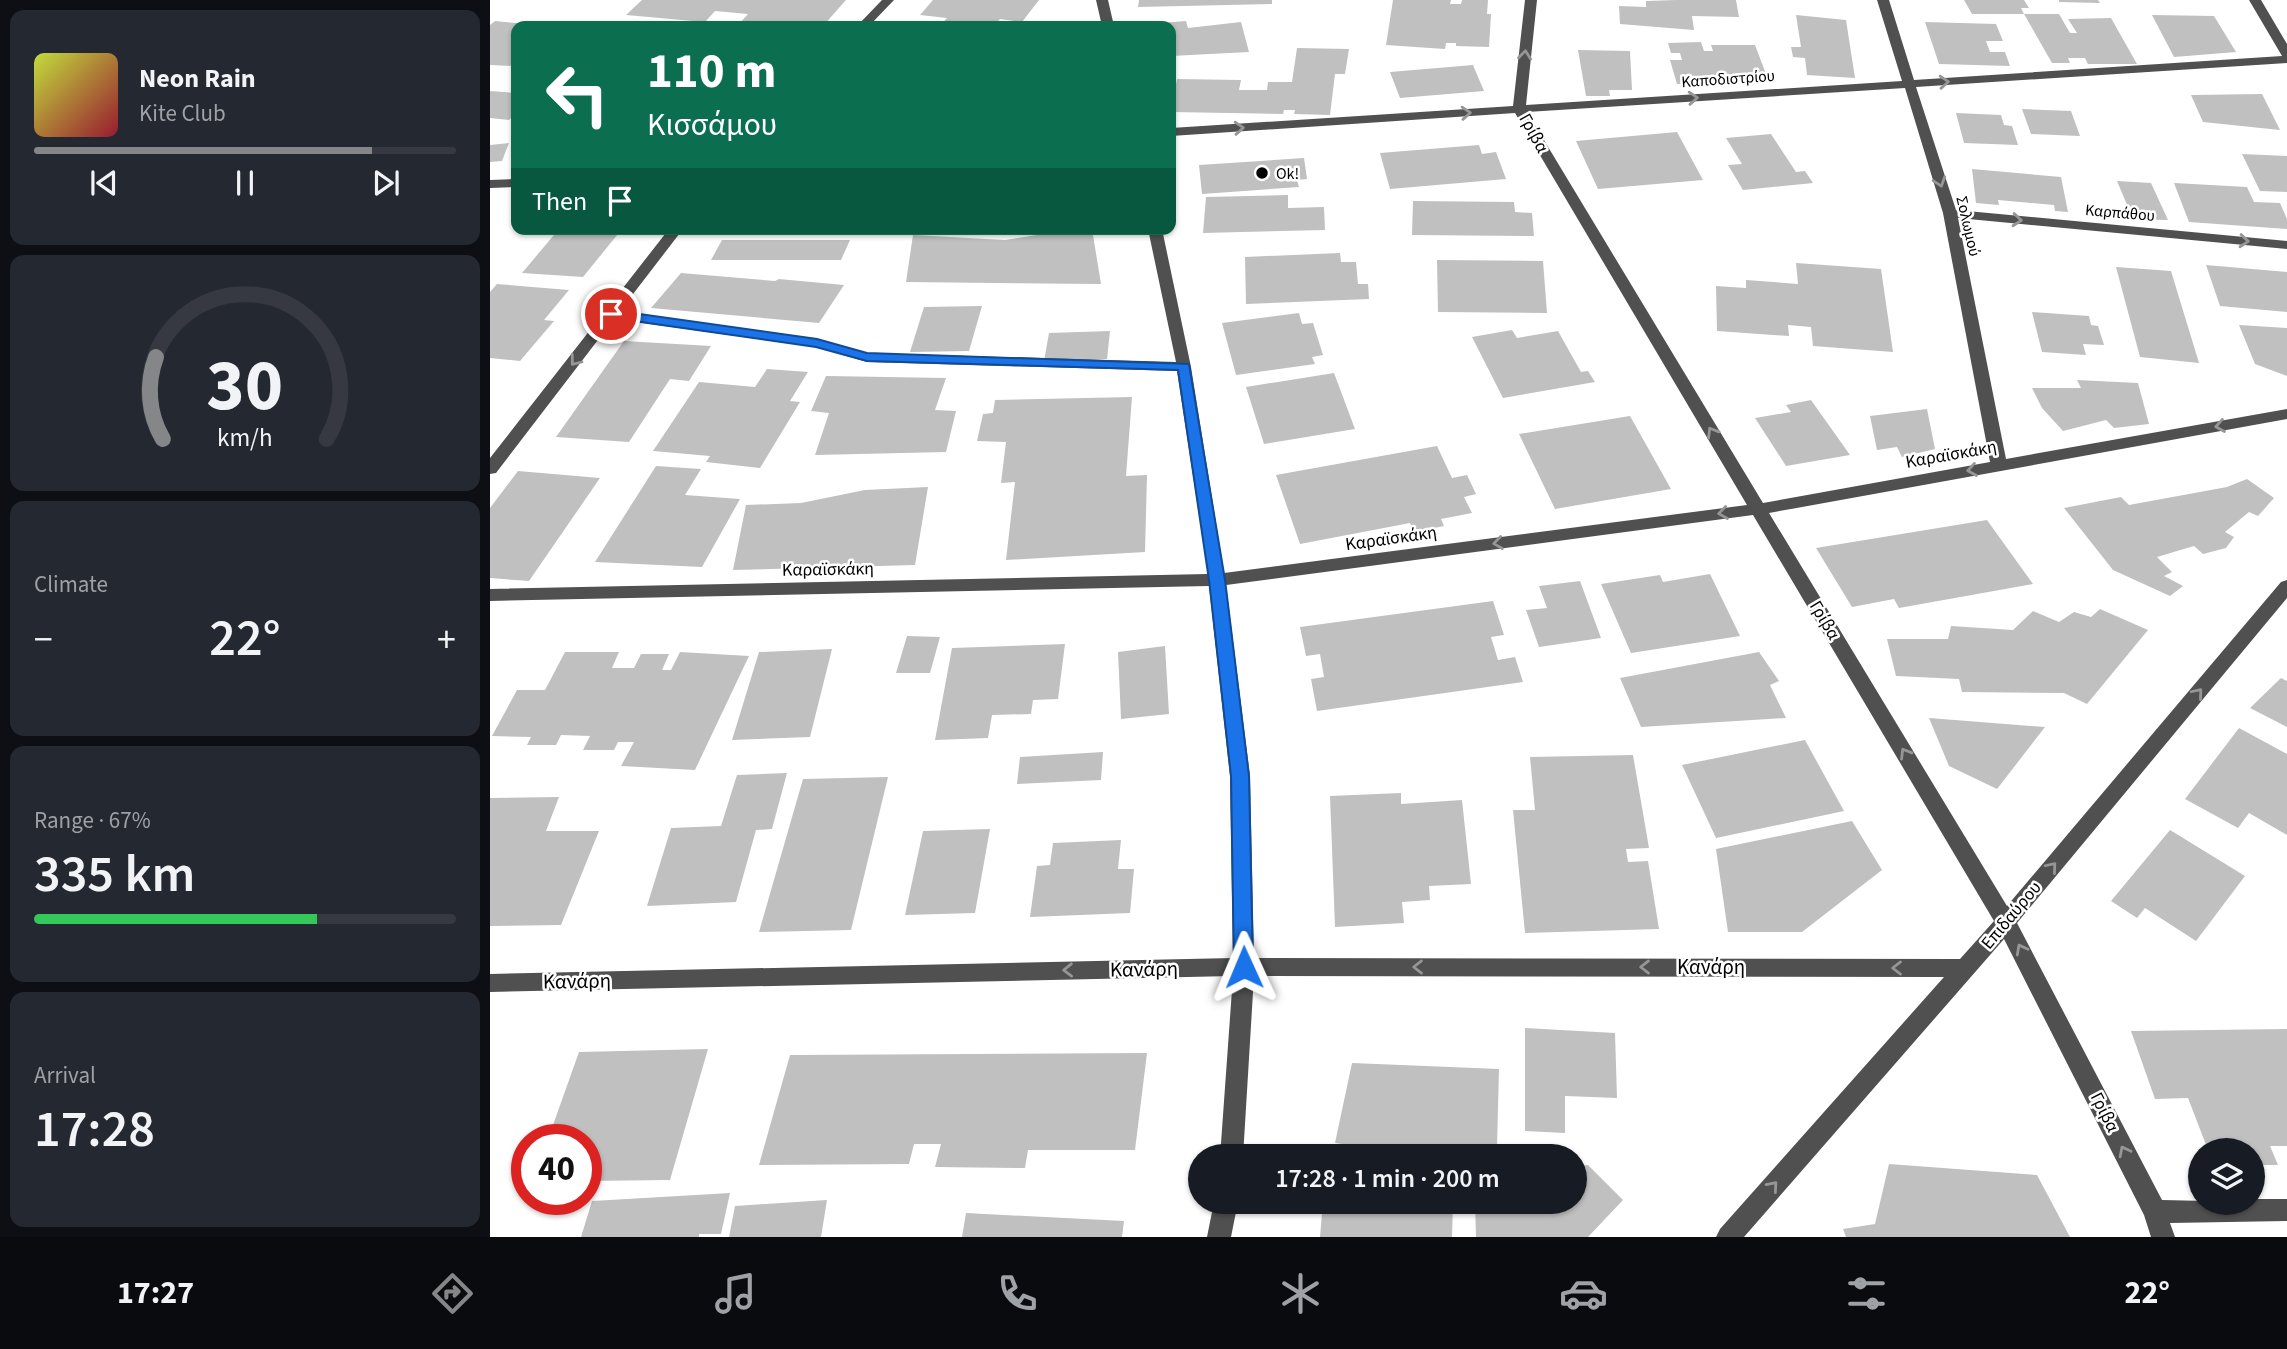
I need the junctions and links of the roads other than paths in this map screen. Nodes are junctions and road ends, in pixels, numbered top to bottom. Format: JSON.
{"nodes":[{"id":1,"x":888,"y":0,"type":"edge"},
{"id":2,"x":1102,"y":0,"type":"edge"},
{"id":3,"x":1531,"y":0,"type":"edge"},
{"id":4,"x":1883,"y":0,"type":"edge"},
{"id":5,"x":2255,"y":0,"type":"edge"},
{"id":6,"x":868,"y":21,"type":"edge"},
{"id":7,"x":1107,"y":21,"type":"edge"},
{"id":8,"x":2287,"y":56,"type":"edge"},
{"id":9,"x":1909,"y":84,"type":"junction"},
{"id":10,"x":1519,"y":110,"type":"junction"},
{"id":11,"x":1176,"y":132,"type":"edge"},
{"id":12,"x":511,"y":183,"type":"edge"},
{"id":13,"x":490,"y":184,"type":"edge"},
{"id":14,"x":1950,"y":213,"type":"junction"},
{"id":15,"x":672,"y":235,"type":"edge"},
{"id":16,"x":1156,"y":235,"type":"edge"},
{"id":17,"x":2287,"y":245,"type":"edge"},
{"id":18,"x":611,"y":314,"type":"junction"},
{"id":19,"x":1184,"y":366,"type":"junction"},
{"id":20,"x":2287,"y":414,"type":"edge"},
{"id":21,"x":1999,"y":465,"type":"junction"},
{"id":22,"x":490,"y":469,"type":"edge"},
{"id":23,"x":1758,"y":509,"type":"junction"},
{"id":24,"x":1217,"y":580,"type":"junction"},
{"id":25,"x":2287,"y":586,"type":"edge"},
{"id":26,"x":490,"y":595,"type":"edge"},
{"id":27,"x":2006,"y":922,"type":"junction"},
{"id":28,"x":1244,"y":967,"type":"junction"},
{"id":29,"x":1966,"y":968,"type":"junction"},
{"id":30,"x":490,"y":983,"type":"edge"},
{"id":31,"x":1232,"y":1144,"type":"edge"},
{"id":32,"x":2287,"y":1210,"type":"edge"},
{"id":33,"x":2155,"y":1212,"type":"junction"},
{"id":34,"x":1224,"y":1214,"type":"edge"},
{"id":35,"x":1219,"y":1237,"type":"edge"},
{"id":36,"x":1728,"y":1237,"type":"edge"},
{"id":37,"x":2163,"y":1237,"type":"edge"}],
"edges":[{"from":1,"to":6,"type":"street"},
{"from":2,"to":7,"type":"street"},
{"from":10,"to":3,"type":"street","name":"Γρίβα","one_way":true},
{"from":4,"to":9,"type":"street","name":"Σολωμού"},
{"from":5,"to":8,"type":"street"},
{"from":9,"to":8,"type":"street","name":"Καποδιστρίου","one_way":true},
{"from":10,"to":9,"type":"street","name":"Καποδιστρίου","one_way":true},
{"from":9,"to":14,"type":"street","name":"Σολωμού","one_way":true},
{"from":11,"to":10,"type":"street","name":"Καποδιστρίου","one_way":true},
{"from":23,"to":10,"type":"street","name":"Γρίβα","one_way":true},
{"from":12,"to":13,"type":"street"},
{"from":14,"to":17,"type":"street","name":"Καρπάθου","one_way":true},
{"from":14,"to":21,"type":"street","name":"Σολωμού"},
{"from":15,"to":18,"type":"street"},
{"from":16,"to":19,"type":"street"},
{"from":18,"to":19,"type":"street"},
{"from":18,"to":22,"type":"street","one_way":true},
{"from":19,"to":24,"type":"street"},
{"from":20,"to":21,"type":"street","name":"Καραϊσκάκη","one_way":true},
{"from":21,"to":23,"type":"street","name":"Καραϊσκάκη","one_way":true},
{"from":23,"to":24,"type":"street","name":"Καραϊσκάκη","one_way":true},
{"from":27,"to":23,"type":"street","name":"Γρίβα","one_way":true},
{"from":24,"to":26,"type":"street","name":"Καραϊσκάκη"},
{"from":24,"to":28,"type":"street"},
{"from":27,"to":25,"type":"street","name":"Επιδαύρου","one_way":true},
{"from":27,"to":29,"type":"street","name":"Επιδαύρου"},
{"from":33,"to":27,"type":"street","name":"Γρίβα","one_way":true},
{"from":29,"to":28,"type":"street","name":"Κανάρη","one_way":true},
{"from":28,"to":30,"type":"street","name":"Κανάρη","one_way":true},
{"from":28,"to":31,"type":"street"},
{"from":36,"to":29,"type":"street","name":"Επιδαύρου","one_way":true},
{"from":32,"to":33,"type":"street"},
{"from":33,"to":37,"type":"street","name":"Γρίβα"},
{"from":34,"to":35,"type":"street"}]}
